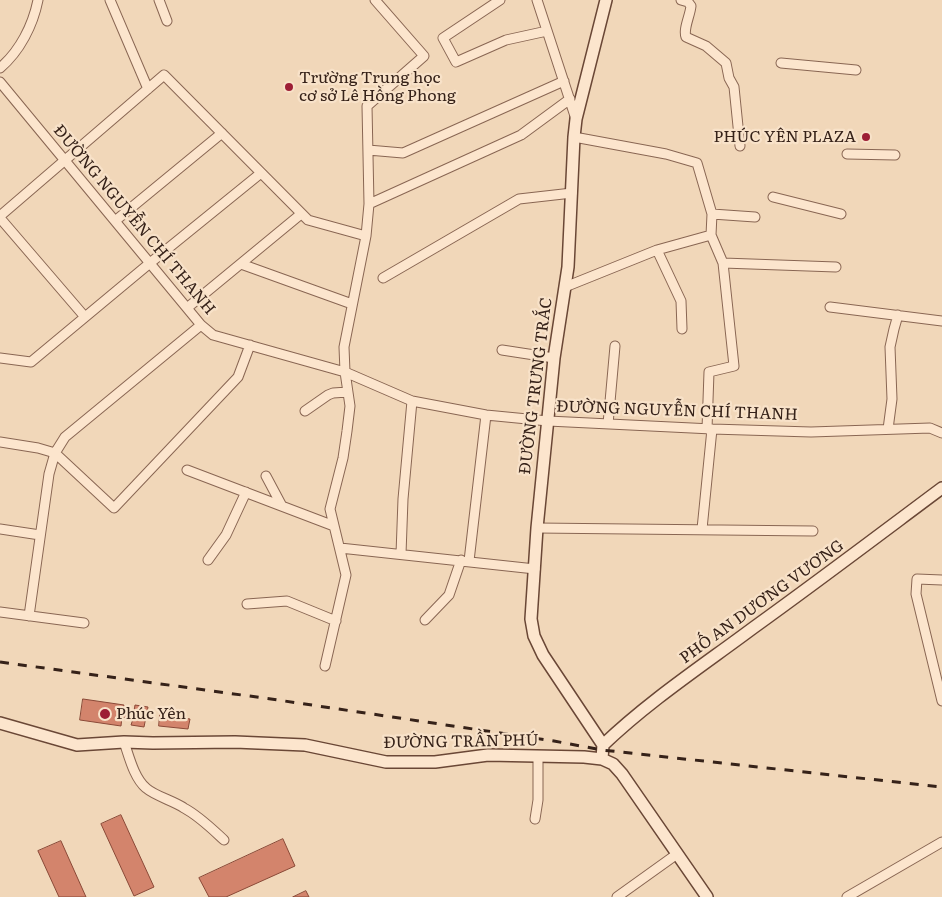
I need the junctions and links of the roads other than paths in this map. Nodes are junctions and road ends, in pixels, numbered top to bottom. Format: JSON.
{"nodes":[{"id":1,"x":38,"y":0,"type":"edge"},
{"id":2,"x":110,"y":0,"type":"edge"},
{"id":3,"x":159,"y":0,"type":"edge"},
{"id":4,"x":375,"y":0,"type":"edge"},
{"id":5,"x":500,"y":0,"type":"edge"},
{"id":6,"x":537,"y":0,"type":"edge"},
{"id":7,"x":606,"y":0,"type":"edge"},
{"id":8,"x":681,"y":0,"type":"edge"},
{"id":9,"x":167,"y":21,"type":"dead end"},
{"id":10,"x":548,"y":31,"type":"junction"},
{"id":11,"x":781,"y":63,"type":"dead end"},
{"id":12,"x":0,"y":68,"type":"edge"},
{"id":13,"x":856,"y":70,"type":"dead end"},
{"id":14,"x":564,"y":81,"type":"junction"},
{"id":15,"x":0,"y":82,"type":"edge"},
{"id":16,"x":148,"y":90,"type":"junction"},
{"id":17,"x":570,"y":99,"type":"junction"},
{"id":18,"x":576,"y":119,"type":"junction"},
{"id":19,"x":222,"y":133,"type":"junction"},
{"id":20,"x":574,"y":137,"type":"junction"},
{"id":21,"x":740,"y":146,"type":"dead end"},
{"id":22,"x":368,"y":150,"type":"junction"},
{"id":23,"x":847,"y":154,"type":"dead end"},
{"id":24,"x":895,"y":155,"type":"dead end"},
{"id":25,"x":65,"y":161,"type":"junction"},
{"id":26,"x":261,"y":173,"type":"junction"},
{"id":27,"x":572,"y":194,"type":"junction"},
{"id":28,"x":773,"y":197,"type":"dead end"},
{"id":29,"x":369,"y":204,"type":"junction"},
{"id":30,"x":302,"y":214,"type":"junction"},
{"id":31,"x":712,"y":214,"type":"junction"},
{"id":32,"x":841,"y":214,"type":"dead end"},
{"id":33,"x":0,"y":217,"type":"edge"},
{"id":34,"x":755,"y":217,"type":"dead end"},
{"id":35,"x":115,"y":221,"type":"junction"},
{"id":36,"x":711,"y":235,"type":"junction"},
{"id":37,"x":366,"y":236,"type":"junction"},
{"id":38,"x":657,"y":250,"type":"junction"},
{"id":39,"x":150,"y":263,"type":"junction"},
{"id":40,"x":723,"y":263,"type":"junction"},
{"id":41,"x":241,"y":264,"type":"junction"},
{"id":42,"x":836,"y":267,"type":"dead end"},
{"id":43,"x":383,"y":278,"type":"dead end"},
{"id":44,"x":565,"y":288,"type":"junction"},
{"id":45,"x":352,"y":304,"type":"junction"},
{"id":46,"x":830,"y":307,"type":"dead end"},
{"id":47,"x":187,"y":308,"type":"junction"},
{"id":48,"x":898,"y":315,"type":"junction"},
{"id":49,"x":85,"y":317,"type":"junction"},
{"id":50,"x":942,"y":321,"type":"edge"},
{"id":51,"x":201,"y":325,"type":"junction"},
{"id":52,"x":682,"y":329,"type":"dead end"},
{"id":53,"x":250,"y":345,"type":"junction"},
{"id":54,"x":615,"y":346,"type":"dead end"},
{"id":55,"x":502,"y":350,"type":"dead end"},
{"id":56,"x":0,"y":358,"type":"edge"},
{"id":57,"x":554,"y":358,"type":"junction"},
{"id":58,"x":345,"y":372,"type":"junction"},
{"id":59,"x":348,"y":392,"type":"junction"},
{"id":60,"x":412,"y":400,"type":"junction"},
{"id":61,"x":305,"y":411,"type":"dead end"},
{"id":62,"x":486,"y":416,"type":"junction"},
{"id":63,"x":548,"y":421,"type":"junction"},
{"id":64,"x":608,"y":424,"type":"junction"},
{"id":65,"x":709,"y":429,"type":"junction"},
{"id":66,"x":888,"y":429,"type":"junction"},
{"id":67,"x":942,"y":433,"type":"edge"},
{"id":68,"x":0,"y":442,"type":"edge"},
{"id":69,"x":54,"y":453,"type":"junction"},
{"id":70,"x":187,"y":470,"type":"dead end"},
{"id":71,"x":266,"y":476,"type":"dead end"},
{"id":72,"x":942,"y":488,"type":"edge"},
{"id":73,"x":246,"y":492,"type":"junction"},
{"id":74,"x":282,"y":506,"type":"junction"},
{"id":75,"x":334,"y":526,"type":"junction"},
{"id":76,"x":537,"y":528,"type":"junction"},
{"id":77,"x":0,"y":529,"type":"edge"},
{"id":78,"x":702,"y":530,"type":"junction"},
{"id":79,"x":813,"y":531,"type":"dead end"},
{"id":80,"x":40,"y":534,"type":"junction"},
{"id":81,"x":340,"y":548,"type":"junction"},
{"id":82,"x":401,"y":554,"type":"junction"},
{"id":83,"x":208,"y":560,"type":"dead end"},
{"id":84,"x":465,"y":561,"type":"junction"},
{"id":85,"x":535,"y":569,"type":"junction"},
{"id":86,"x":942,"y":580,"type":"edge"},
{"id":87,"x":247,"y":604,"type":"dead end"},
{"id":88,"x":0,"y":612,"type":"edge"},
{"id":89,"x":29,"y":616,"type":"junction"},
{"id":90,"x":424,"y":620,"type":"dead end"},
{"id":91,"x":336,"y":621,"type":"junction"},
{"id":92,"x":84,"y":623,"type":"dead end"},
{"id":93,"x":325,"y":666,"type":"dead end"},
{"id":94,"x":942,"y":701,"type":"edge"},
{"id":95,"x":0,"y":723,"type":"edge"},
{"id":96,"x":124,"y":742,"type":"junction"},
{"id":97,"x":604,"y":745,"type":"junction"},
{"id":98,"x":538,"y":756,"type":"junction"},
{"id":99,"x":602,"y":759,"type":"junction"},
{"id":100,"x":535,"y":819,"type":"dead end"},
{"id":101,"x":224,"y":840,"type":"dead end"},
{"id":102,"x":942,"y":842,"type":"edge"},
{"id":103,"x":677,"y":854,"type":"junction"},
{"id":104,"x":617,"y":897,"type":"edge"},
{"id":105,"x":707,"y":897,"type":"edge"},
{"id":106,"x":847,"y":897,"type":"edge"}],
"edges":[{"from":1,"to":12,"type":"street"},
{"from":2,"to":16,"type":"street"},
{"from":3,"to":9,"type":"street"},
{"from":4,"to":22,"type":"street"},
{"from":5,"to":10,"type":"street"},
{"from":6,"to":10,"type":"street"},
{"from":7,"to":18,"type":"street","name":"ĐƯỜNG TRƯNG TRẮC"},
{"from":8,"to":21,"type":"street"},
{"from":10,"to":14,"type":"street"},
{"from":11,"to":13,"type":"street"},
{"from":14,"to":17,"type":"street"},
{"from":14,"to":22,"type":"street"},
{"from":15,"to":25,"type":"street","name":"ĐƯỜNG NGUYỄN CHÍ THANH"},
{"from":16,"to":19,"type":"street"},
{"from":16,"to":25,"type":"street"},
{"from":17,"to":18,"type":"street"},
{"from":17,"to":29,"type":"street"},
{"from":18,"to":20,"type":"street","name":"ĐƯỜNG TRƯNG TRẮC"},
{"from":19,"to":26,"type":"street"},
{"from":19,"to":35,"type":"street"},
{"from":20,"to":27,"type":"street","name":"ĐƯỜNG TRƯNG TRẮC"},
{"from":20,"to":31,"type":"street"},
{"from":22,"to":29,"type":"street"},
{"from":23,"to":24,"type":"street"},
{"from":25,"to":33,"type":"street"},
{"from":25,"to":35,"type":"street","name":"ĐƯỜNG NGUYỄN CHÍ THANH"},
{"from":26,"to":30,"type":"street"},
{"from":26,"to":39,"type":"street"},
{"from":27,"to":43,"type":"street"},
{"from":27,"to":44,"type":"street","name":"ĐƯỜNG TRƯNG TRẮC"},
{"from":28,"to":32,"type":"street"},
{"from":29,"to":37,"type":"street"},
{"from":30,"to":37,"type":"street"},
{"from":30,"to":41,"type":"street"},
{"from":31,"to":34,"type":"street"},
{"from":31,"to":36,"type":"street"},
{"from":33,"to":49,"type":"street"},
{"from":35,"to":39,"type":"street","name":"ĐƯỜNG NGUYỄN CHÍ THANH"},
{"from":36,"to":38,"type":"street"},
{"from":36,"to":40,"type":"street"},
{"from":37,"to":45,"type":"street"},
{"from":38,"to":44,"type":"street"},
{"from":38,"to":52,"type":"street"},
{"from":39,"to":47,"type":"street","name":"ĐƯỜNG NGUYỄN CHÍ THANH"},
{"from":39,"to":49,"type":"street"},
{"from":40,"to":42,"type":"street"},
{"from":40,"to":65,"type":"street"},
{"from":41,"to":45,"type":"street"},
{"from":41,"to":47,"type":"street"},
{"from":44,"to":57,"type":"street","name":"ĐƯỜNG TRƯNG TRẮC"},
{"from":45,"to":58,"type":"street"},
{"from":46,"to":48,"type":"street"},
{"from":47,"to":51,"type":"street","name":"ĐƯỜNG NGUYỄN CHÍ THANH"},
{"from":48,"to":50,"type":"street"},
{"from":48,"to":66,"type":"street"},
{"from":49,"to":56,"type":"street"},
{"from":51,"to":53,"type":"street","name":"ĐƯỜNG NGUYỄN CHÍ THANH"},
{"from":51,"to":69,"type":"street"},
{"from":53,"to":58,"type":"street","name":"ĐƯỜNG NGUYỄN CHÍ THANH"},
{"from":53,"to":69,"type":"street"},
{"from":54,"to":64,"type":"street"},
{"from":55,"to":57,"type":"street"},
{"from":57,"to":63,"type":"street","name":"ĐƯỜNG TRƯNG TRẮC"},
{"from":58,"to":59,"type":"street"},
{"from":58,"to":60,"type":"street","name":"ĐƯỜNG NGUYỄN CHÍ THANH"},
{"from":59,"to":61,"type":"street"},
{"from":59,"to":75,"type":"street"},
{"from":60,"to":62,"type":"street","name":"ĐƯỜNG NGUYỄN CHÍ THANH"},
{"from":60,"to":82,"type":"street"},
{"from":62,"to":63,"type":"street","name":"ĐƯỜNG NGUYỄN CHÍ THANH"},
{"from":62,"to":84,"type":"street"},
{"from":63,"to":64,"type":"street","name":"ĐƯỜNG NGUYỄN CHÍ THANH"},
{"from":63,"to":76,"type":"street","name":"ĐƯỜNG TRƯNG TRẮC"},
{"from":64,"to":65,"type":"street","name":"ĐƯỜNG NGUYỄN CHÍ THANH"},
{"from":65,"to":66,"type":"street","name":"ĐƯỜNG NGUYỄN CHÍ THANH"},
{"from":65,"to":78,"type":"street"},
{"from":66,"to":67,"type":"street","name":"ĐƯỜNG NGUYỄN CHÍ THANH"},
{"from":68,"to":69,"type":"street"},
{"from":69,"to":80,"type":"street"},
{"from":70,"to":73,"type":"street"},
{"from":71,"to":74,"type":"street"},
{"from":72,"to":97,"type":"street","name":"PHỐ AN DƯƠNG VƯƠNG"},
{"from":73,"to":74,"type":"street"},
{"from":73,"to":83,"type":"street"},
{"from":74,"to":75,"type":"street"},
{"from":75,"to":81,"type":"street"},
{"from":76,"to":78,"type":"street"},
{"from":76,"to":85,"type":"street","name":"ĐƯỜNG TRƯNG TRẮC"},
{"from":77,"to":80,"type":"street"},
{"from":78,"to":79,"type":"street"},
{"from":80,"to":89,"type":"street"},
{"from":81,"to":82,"type":"street"},
{"from":81,"to":91,"type":"street"},
{"from":82,"to":84,"type":"street"},
{"from":84,"to":85,"type":"street"},
{"from":84,"to":90,"type":"street"},
{"from":85,"to":97,"type":"street","name":"ĐƯỜNG TRƯNG TRẮC"},
{"from":86,"to":94,"type":"street"},
{"from":87,"to":91,"type":"street"},
{"from":88,"to":89,"type":"street"},
{"from":89,"to":92,"type":"street"},
{"from":91,"to":93,"type":"street"},
{"from":95,"to":96,"type":"street","name":"ĐƯỜNG TRẦN PHÚ"},
{"from":96,"to":98,"type":"street","name":"ĐƯỜNG TRẦN PHÚ"},
{"from":96,"to":101,"type":"street"},
{"from":97,"to":99,"type":"street"},
{"from":98,"to":99,"type":"street","name":"ĐƯỜNG TRẦN PHÚ"},
{"from":98,"to":100,"type":"street"},
{"from":99,"to":103,"type":"street"},
{"from":102,"to":106,"type":"street"},
{"from":103,"to":104,"type":"street"},
{"from":103,"to":105,"type":"street"}]}
